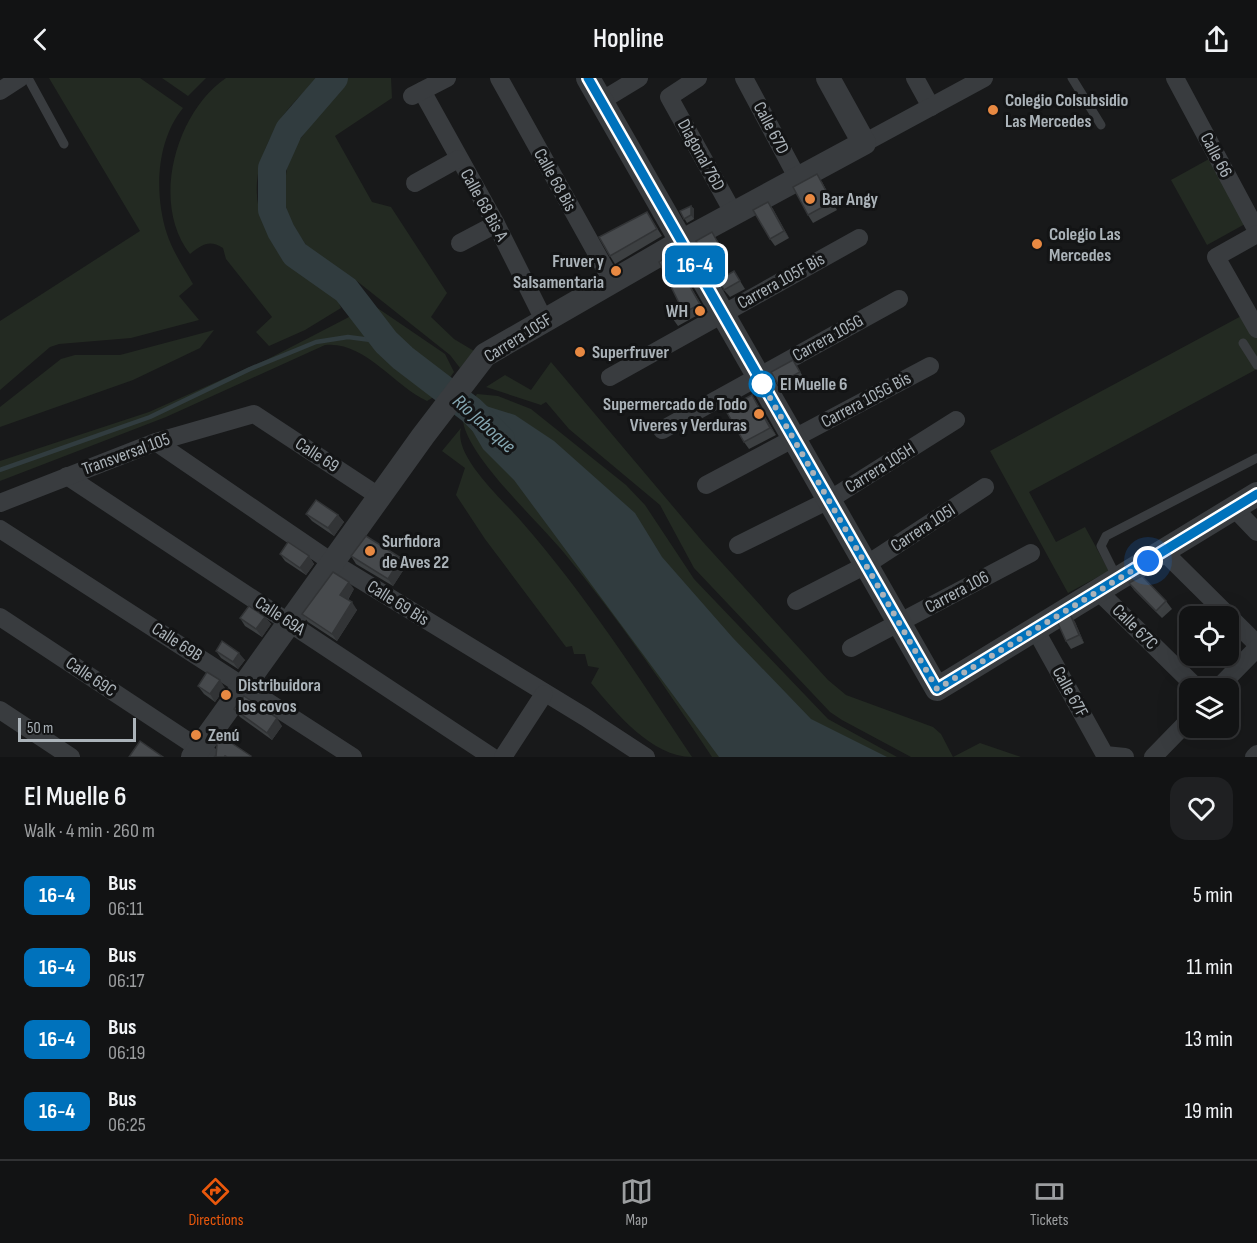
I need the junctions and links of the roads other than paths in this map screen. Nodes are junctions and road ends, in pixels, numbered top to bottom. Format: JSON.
{"nodes":[{"id":1,"x":20,"y":78,"type":"edge"},
{"id":2,"x":28,"y":78,"type":"edge"},
{"id":3,"x":447,"y":78,"type":"edge"},
{"id":4,"x":499,"y":78,"type":"edge"},
{"id":5,"x":588,"y":78,"type":"edge"},
{"id":6,"x":639,"y":78,"type":"edge"},
{"id":7,"x":698,"y":78,"type":"edge"},
{"id":8,"x":744,"y":78,"type":"edge"},
{"id":9,"x":828,"y":78,"type":"edge"},
{"id":10,"x":915,"y":78,"type":"edge"},
{"id":11,"x":984,"y":78,"type":"edge"},
{"id":12,"x":1072,"y":78,"type":"edge"},
{"id":13,"x":1175,"y":78,"type":"edge"},
{"id":14,"x":0,"y":91,"type":"edge"},
{"id":15,"x":601,"y":101,"type":"junction"},
{"id":16,"x":931,"y":107,"type":"junction"},
{"id":17,"x":1101,"y":125,"type":"dead end"},
{"id":18,"x":864,"y":143,"type":"junction"},
{"id":19,"x":64,"y":144,"type":"dead end"},
{"id":20,"x":458,"y":159,"type":"junction"},
{"id":21,"x":798,"y":179,"type":"junction"},
{"id":22,"x":415,"y":183,"type":"dead end"},
{"id":23,"x":734,"y":214,"type":"junction"},
{"id":24,"x":496,"y":224,"type":"junction"},
{"id":25,"x":1257,"y":232,"type":"edge"},
{"id":26,"x":859,"y":238,"type":"dead end"},
{"id":27,"x":681,"y":242,"type":"junction"},
{"id":28,"x":460,"y":243,"type":"dead end"},
{"id":29,"x":612,"y":281,"type":"junction"},
{"id":30,"x":899,"y":299,"type":"dead end"},
{"id":31,"x":722,"y":314,"type":"junction"},
{"id":32,"x":1254,"y":317,"type":"edge"},
{"id":33,"x":544,"y":320,"type":"junction"},
{"id":34,"x":1243,"y":343,"type":"dead end"},
{"id":35,"x":1257,"y":365,"type":"edge"},
{"id":36,"x":930,"y":366,"type":"dead end"},
{"id":37,"x":610,"y":377,"type":"dead end"},
{"id":38,"x":758,"y":377,"type":"junction"},
{"id":39,"x":254,"y":414,"type":"joint"},
{"id":40,"x":956,"y":420,"type":"dead end"},
{"id":41,"x":662,"y":430,"type":"dead end"},
{"id":42,"x":794,"y":438,"type":"junction"},
{"id":43,"x":156,"y":442,"type":"junction"},
{"id":44,"x":1257,"y":458,"type":"edge"},
{"id":45,"x":67,"y":476,"type":"junction"},
{"id":46,"x":706,"y":485,"type":"dead end"},
{"id":47,"x":985,"y":487,"type":"dead end"},
{"id":48,"x":1257,"y":494,"type":"edge"},
{"id":49,"x":380,"y":497,"type":"junction"},
{"id":50,"x":829,"y":500,"type":"junction"},
{"id":51,"x":0,"y":503,"type":"edge"},
{"id":52,"x":1234,"y":508,"type":"junction"},
{"id":53,"x":0,"y":529,"type":"edge"},
{"id":54,"x":1257,"y":532,"type":"edge"},
{"id":55,"x":738,"y":545,"type":"dead end"},
{"id":56,"x":1163,"y":551,"type":"junction"},
{"id":57,"x":1031,"y":553,"type":"dead end"},
{"id":58,"x":333,"y":563,"type":"junction"},
{"id":59,"x":866,"y":565,"type":"junction"},
{"id":60,"x":1108,"y":585,"type":"junction"},
{"id":61,"x":796,"y":601,"type":"dead end"},
{"id":62,"x":0,"y":617,"type":"edge"},
{"id":63,"x":290,"y":623,"type":"junction"},
{"id":64,"x":899,"y":623,"type":"junction"},
{"id":65,"x":1035,"y":629,"type":"junction"},
{"id":66,"x":1257,"y":646,"type":"edge"},
{"id":67,"x":850,"y":648,"type":"dead end"},
{"id":68,"x":1188,"y":678,"type":"edge"},
{"id":69,"x":1227,"y":678,"type":"edge"},
{"id":70,"x":245,"y":685,"type":"junction"},
{"id":71,"x":544,"y":694,"type":"junction"},
{"id":72,"x":0,"y":710,"type":"edge"},
{"id":73,"x":1179,"y":730,"type":"edge"},
{"id":74,"x":201,"y":754,"type":"edge"},
{"id":75,"x":1257,"y":754,"type":"edge"},
{"id":76,"x":71,"y":757,"type":"edge"},
{"id":77,"x":353,"y":757,"type":"edge"},
{"id":78,"x":492,"y":757,"type":"edge"},
{"id":79,"x":503,"y":757,"type":"edge"},
{"id":80,"x":646,"y":757,"type":"edge"},
{"id":81,"x":1125,"y":757,"type":"edge"},
{"id":82,"x":1153,"y":757,"type":"edge"},
{"id":83,"x":1254,"y":757,"type":"edge"}],
"edges":[{"from":1,"to":14,"type":"street"},
{"from":2,"to":19,"type":"lane"},
{"from":3,"to":20,"type":"street","name":"Calle 68 Bis A"},
{"from":4,"to":29,"type":"street","name":"Calle 68 Bis"},
{"from":5,"to":15,"type":"street"},
{"from":6,"to":15,"type":"street"},
{"from":7,"to":23,"type":"street","name":"Diagonal 76D"},
{"from":8,"to":21,"type":"street","name":"Calle 67D"},
{"from":9,"to":18,"type":"street"},
{"from":10,"to":16,"type":"street"},
{"from":11,"to":16,"type":"street","name":"Carrera 105F"},
{"from":12,"to":17,"type":"lane"},
{"from":13,"to":25,"type":"street","name":"Calle 66"},
{"from":15,"to":27,"type":"street"},
{"from":16,"to":18,"type":"street","name":"Carrera 105F"},
{"from":18,"to":21,"type":"street","name":"Carrera 105F"},
{"from":20,"to":22,"type":"street"},
{"from":20,"to":24,"type":"street","name":"Calle 68 Bis A"},
{"from":21,"to":23,"type":"street","name":"Carrera 105F"},
{"from":23,"to":27,"type":"street","name":"Carrera 105F"},
{"from":24,"to":28,"type":"street"},
{"from":24,"to":33,"type":"street","name":"Calle 68 Bis A"},
{"from":25,"to":32,"type":"street"},
{"from":26,"to":31,"type":"street","name":"Carrera 105F Bis"},
{"from":27,"to":29,"type":"street","name":"Carrera 105F"},
{"from":27,"to":31,"type":"street"},
{"from":29,"to":33,"type":"street","name":"Carrera 105F"},
{"from":30,"to":38,"type":"street","name":"Carrera 105G"},
{"from":31,"to":37,"type":"street","name":"Carrera 105F Bis"},
{"from":31,"to":38,"type":"street"},
{"from":33,"to":49,"type":"street","name":"Carrera 105F"},
{"from":34,"to":35,"type":"lane"},
{"from":36,"to":42,"type":"street","name":"Carrera 105G Bis"},
{"from":38,"to":41,"type":"street","name":"Carrera 105G"},
{"from":38,"to":42,"type":"street"},
{"from":39,"to":43,"type":"street","name":"Transversal 105"},
{"from":39,"to":49,"type":"street","name":"Calle 69"},
{"from":40,"to":50,"type":"street","name":"Carrera 105H"},
{"from":42,"to":46,"type":"street","name":"Carrera 105G Bis"},
{"from":42,"to":50,"type":"street"},
{"from":43,"to":45,"type":"street","name":"Transversal 105"},
{"from":43,"to":58,"type":"street","name":"Calle 69 Bis"},
{"from":44,"to":60,"type":"lane"},
{"from":45,"to":51,"type":"street","name":"Transversal 105"},
{"from":45,"to":63,"type":"street","name":"Calle 69A"},
{"from":47,"to":59,"type":"street","name":"Carrera 105I"},
{"from":48,"to":52,"type":"street"},
{"from":49,"to":58,"type":"street","name":"Carrera 105F"},
{"from":50,"to":55,"type":"street","name":"Carrera 105H"},
{"from":50,"to":59,"type":"street"},
{"from":52,"to":54,"type":"street"},
{"from":52,"to":56,"type":"street"},
{"from":53,"to":70,"type":"street","name":"Calle 69B"},
{"from":56,"to":60,"type":"street"},
{"from":56,"to":66,"type":"street"},
{"from":57,"to":64,"type":"street","name":"Carrera 106"},
{"from":58,"to":63,"type":"street","name":"Carrera 105F"},
{"from":58,"to":71,"type":"street","name":"Calle 69 Bis"},
{"from":59,"to":61,"type":"street","name":"Carrera 105I"},
{"from":59,"to":64,"type":"street"},
{"from":60,"to":65,"type":"street"},
{"from":60,"to":68,"type":"street","name":"Calle 67C"},
{"from":62,"to":74,"type":"street","name":"Calle 69C"},
{"from":63,"to":70,"type":"street","name":"Carrera 105F"},
{"from":63,"to":78,"type":"street","name":"Calle 69A"},
{"from":64,"to":65,"type":"street"},
{"from":64,"to":67,"type":"street","name":"Carrera 106"},
{"from":65,"to":81,"type":"street","name":"Calle 67F"},
{"from":66,"to":69,"type":"street"},
{"from":70,"to":74,"type":"street","name":"Carrera 105F"},
{"from":70,"to":77,"type":"street","name":"Calle 69B"},
{"from":71,"to":79,"type":"street"},
{"from":71,"to":80,"type":"street","name":"Calle 69 Bis"},
{"from":72,"to":76,"type":"street"},
{"from":73,"to":82,"type":"street"},
{"from":75,"to":83,"type":"street"}]}
